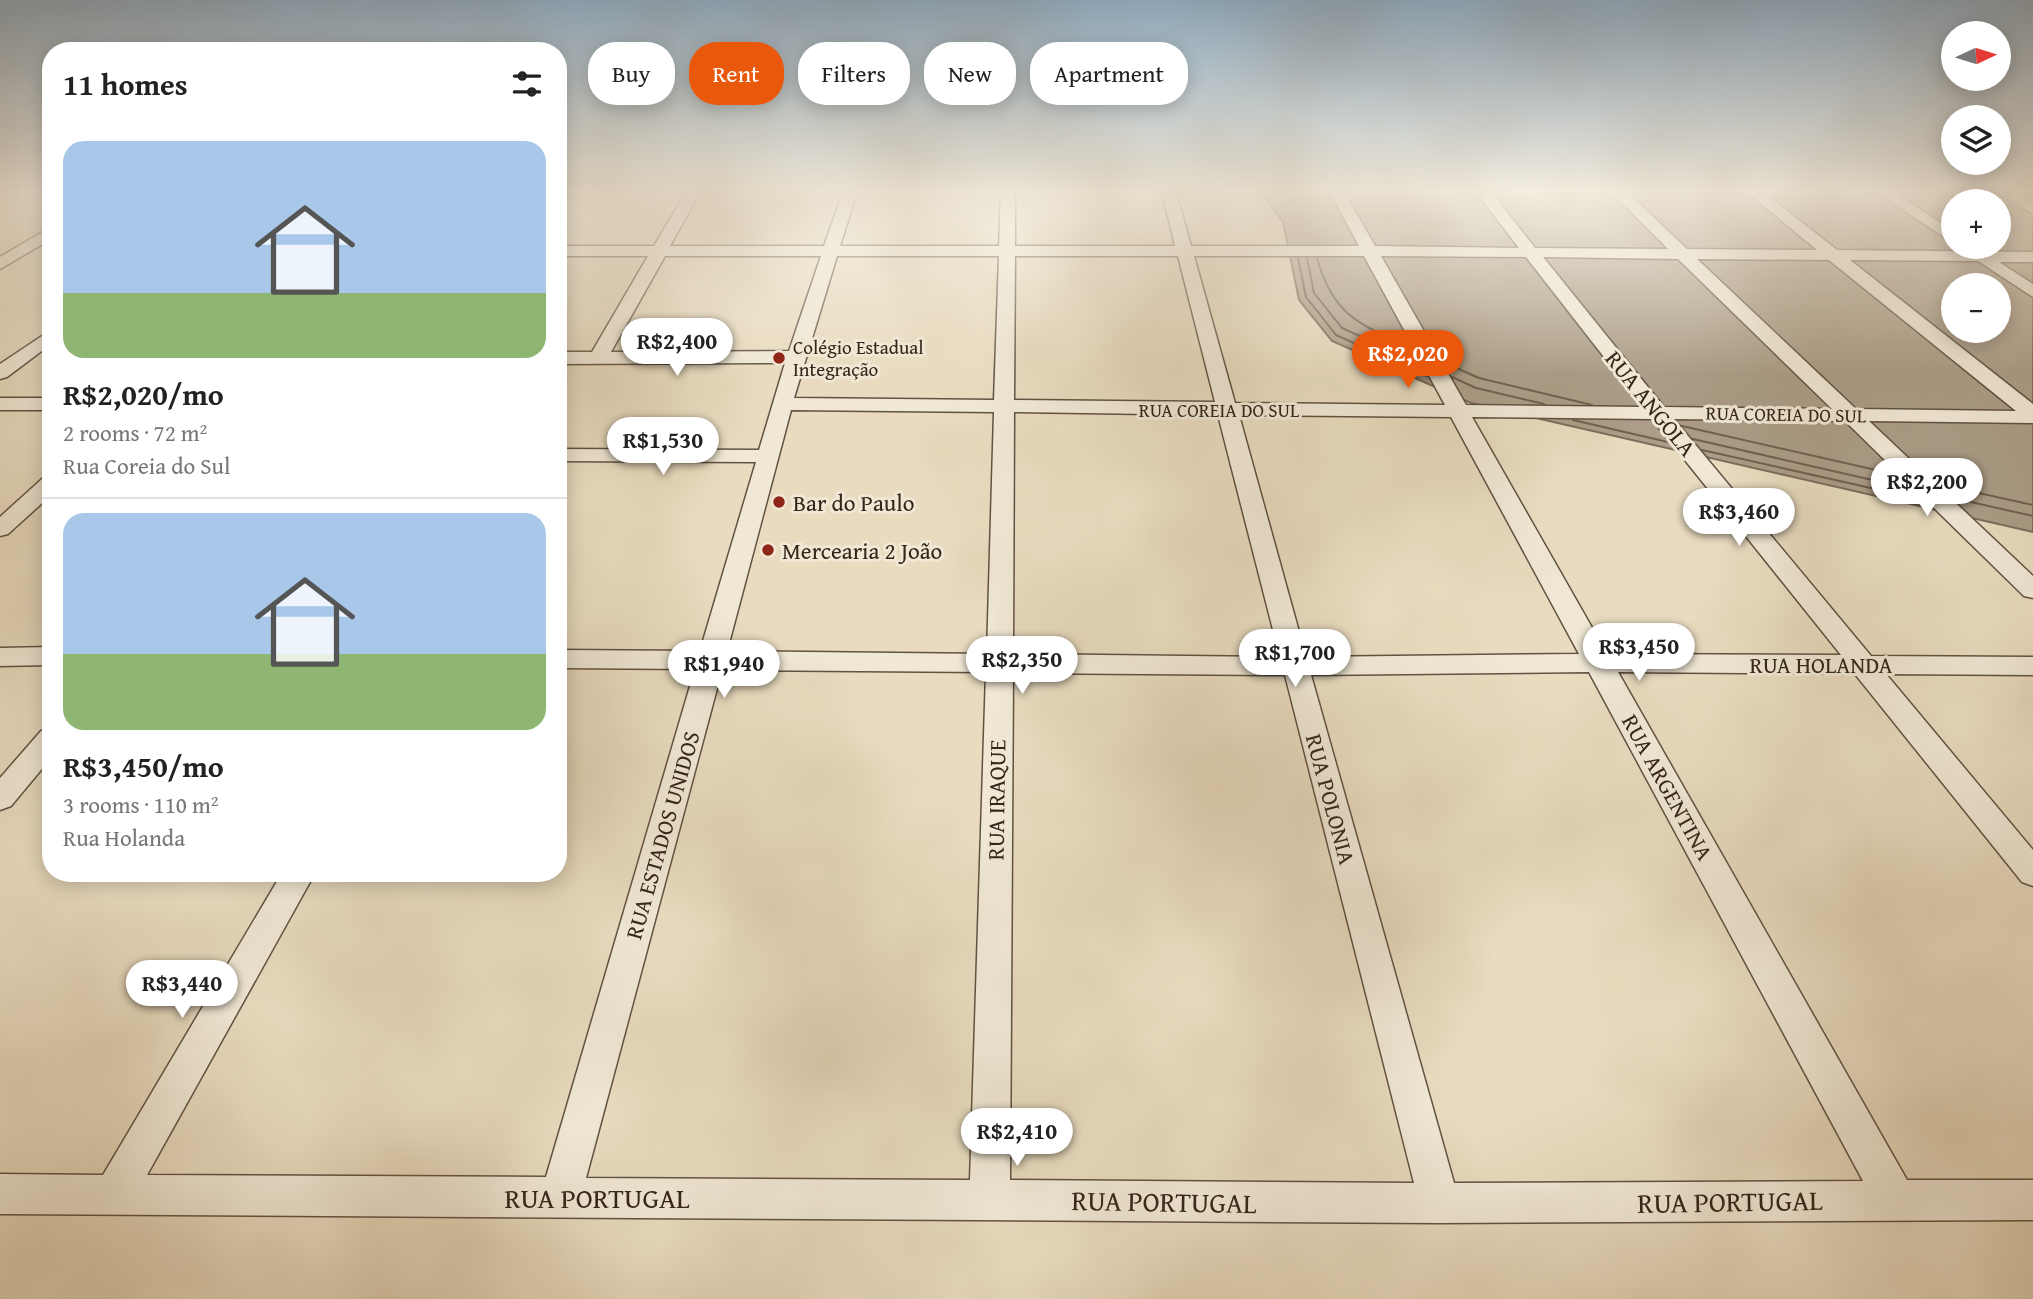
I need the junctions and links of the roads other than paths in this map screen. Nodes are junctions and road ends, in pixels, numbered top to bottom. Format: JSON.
{"nodes":[{"id":1,"x":832,"y":252,"type":"edge"},
{"id":2,"x":1006,"y":252,"type":"edge"},
{"id":3,"x":18,"y":253,"type":"edge"},
{"id":4,"x":659,"y":253,"type":"edge"},
{"id":5,"x":1185,"y":253,"type":"edge"},
{"id":6,"x":1371,"y":253,"type":"edge"},
{"id":7,"x":1501,"y":253,"type":"edge"},
{"id":8,"x":1532,"y":253,"type":"junction"},
{"id":9,"x":1681,"y":253,"type":"edge"},
{"id":10,"x":1830,"y":253,"type":"edge"},
{"id":11,"x":1684,"y":256,"type":"junction"},
{"id":12,"x":1836,"y":257,"type":"junction"},
{"id":13,"x":1941,"y":257,"type":"edge"},
{"id":14,"x":2011,"y":257,"type":"edge"},
{"id":15,"x":2033,"y":257,"type":"edge"},
{"id":16,"x":1985,"y":259,"type":"edge"},
{"id":17,"x":0,"y":264,"type":"edge"},
{"id":18,"x":2033,"y":292,"type":"edge"},
{"id":19,"x":42,"y":342,"type":"edge"},
{"id":20,"x":796,"y":357,"type":"junction"},
{"id":21,"x":567,"y":358,"type":"edge"},
{"id":22,"x":598,"y":358,"type":"junction"},
{"id":23,"x":0,"y":373,"type":"edge"},
{"id":24,"x":0,"y":404,"type":"edge"},
{"id":25,"x":42,"y":404,"type":"edge"},
{"id":26,"x":783,"y":404,"type":"junction"},
{"id":27,"x":1005,"y":408,"type":"junction"},
{"id":28,"x":1226,"y":411,"type":"junction"},
{"id":29,"x":1460,"y":411,"type":"junction"},
{"id":30,"x":1657,"y":412,"type":"junction"},
{"id":31,"x":1852,"y":415,"type":"junction"},
{"id":32,"x":2033,"y":415,"type":"edge"},
{"id":33,"x":567,"y":455,"type":"edge"},
{"id":34,"x":768,"y":456,"type":"junction"},
{"id":35,"x":42,"y":491,"type":"edge"},
{"id":36,"x":0,"y":528,"type":"edge"},
{"id":37,"x":2033,"y":590,"type":"edge"},
{"id":38,"x":42,"y":656,"type":"edge"},
{"id":39,"x":0,"y":657,"type":"edge"},
{"id":40,"x":567,"y":659,"type":"edge"},
{"id":41,"x":710,"y":659,"type":"junction"},
{"id":42,"x":998,"y":661,"type":"junction"},
{"id":43,"x":1600,"y":663,"type":"junction"},
{"id":44,"x":1861,"y":664,"type":"junction"},
{"id":45,"x":1295,"y":666,"type":"junction"},
{"id":46,"x":2033,"y":666,"type":"edge"},
{"id":47,"x":42,"y":749,"type":"edge"},
{"id":48,"x":0,"y":798,"type":"edge"},
{"id":49,"x":2033,"y":873,"type":"edge"},
{"id":50,"x":294,"y":882,"type":"edge"},
{"id":51,"x":0,"y":1194,"type":"edge"},
{"id":52,"x":114,"y":1195,"type":"junction"},
{"id":53,"x":561,"y":1196,"type":"junction"},
{"id":54,"x":990,"y":1199,"type":"junction"},
{"id":55,"x":1895,"y":1199,"type":"junction"},
{"id":56,"x":2033,"y":1200,"type":"edge"},
{"id":57,"x":1439,"y":1203,"type":"junction"}],
"edges":[{"from":1,"to":20,"type":"street","name":"RUA ESTADOS UNIDOS"},
{"from":2,"to":27,"type":"street","name":"RUA IRAQUE"},
{"from":3,"to":17,"type":"street"},
{"from":4,"to":22,"type":"street"},
{"from":5,"to":28,"type":"street","name":"RUA POLONIA"},
{"from":6,"to":29,"type":"street","name":"RUA ARGENTINA"},
{"from":7,"to":8,"type":"street"},
{"from":8,"to":11,"type":"street"},
{"from":8,"to":30,"type":"street","name":"RUA ANGOLA"},
{"from":9,"to":11,"type":"street"},
{"from":10,"to":12,"type":"street"},
{"from":11,"to":12,"type":"street"},
{"from":11,"to":31,"type":"street"},
{"from":12,"to":13,"type":"street"},
{"from":12,"to":32,"type":"street"},
{"from":14,"to":15,"type":"street"},
{"from":16,"to":18,"type":"street"},
{"from":19,"to":23,"type":"street"},
{"from":20,"to":22,"type":"street"},
{"from":20,"to":26,"type":"street","name":"RUA ESTADOS UNIDOS"},
{"from":21,"to":22,"type":"street"},
{"from":24,"to":25,"type":"street"},
{"from":26,"to":27,"type":"street","name":"RUA COREIA DO SUL"},
{"from":26,"to":34,"type":"street","name":"RUA ESTADOS UNIDOS"},
{"from":27,"to":28,"type":"street","name":"RUA COREIA DO SUL"},
{"from":27,"to":42,"type":"street","name":"RUA IRAQUE"},
{"from":28,"to":29,"type":"street","name":"RUA COREIA DO SUL"},
{"from":28,"to":45,"type":"street","name":"RUA POLONIA"},
{"from":29,"to":30,"type":"street","name":"RUA COREIA DO SUL"},
{"from":29,"to":43,"type":"street","name":"RUA ARGENTINA"},
{"from":30,"to":31,"type":"street","name":"RUA COREIA DO SUL"},
{"from":30,"to":44,"type":"street","name":"RUA ANGOLA"},
{"from":31,"to":32,"type":"street","name":"RUA COREIA DO SUL"},
{"from":31,"to":37,"type":"street"},
{"from":33,"to":34,"type":"street"},
{"from":34,"to":41,"type":"street","name":"RUA ESTADOS UNIDOS"},
{"from":35,"to":36,"type":"street"},
{"from":38,"to":39,"type":"street"},
{"from":40,"to":41,"type":"street","name":"RUA HOLANDA"},
{"from":41,"to":42,"type":"street","name":"RUA HOLANDA"},
{"from":41,"to":53,"type":"street","name":"RUA ESTADOS UNIDOS"},
{"from":42,"to":45,"type":"street","name":"RUA HOLANDA"},
{"from":42,"to":54,"type":"street","name":"RUA IRAQUE"},
{"from":43,"to":44,"type":"street","name":"RUA HOLANDA"},
{"from":43,"to":45,"type":"street","name":"RUA HOLANDA"},
{"from":43,"to":55,"type":"street","name":"RUA ARGENTINA"},
{"from":44,"to":46,"type":"street","name":"RUA HOLANDA"},
{"from":44,"to":49,"type":"street","name":"RUA ANGOLA"},
{"from":45,"to":57,"type":"street","name":"RUA POLONIA"},
{"from":47,"to":48,"type":"street"},
{"from":50,"to":52,"type":"street"},
{"from":51,"to":52,"type":"street","name":"RUA PORTUGAL"},
{"from":52,"to":53,"type":"street","name":"RUA PORTUGAL"},
{"from":53,"to":54,"type":"street","name":"RUA PORTUGAL"},
{"from":54,"to":57,"type":"street","name":"RUA PORTUGAL"},
{"from":55,"to":56,"type":"street","name":"RUA PORTUGAL"},
{"from":55,"to":57,"type":"street","name":"RUA PORTUGAL"}]}
